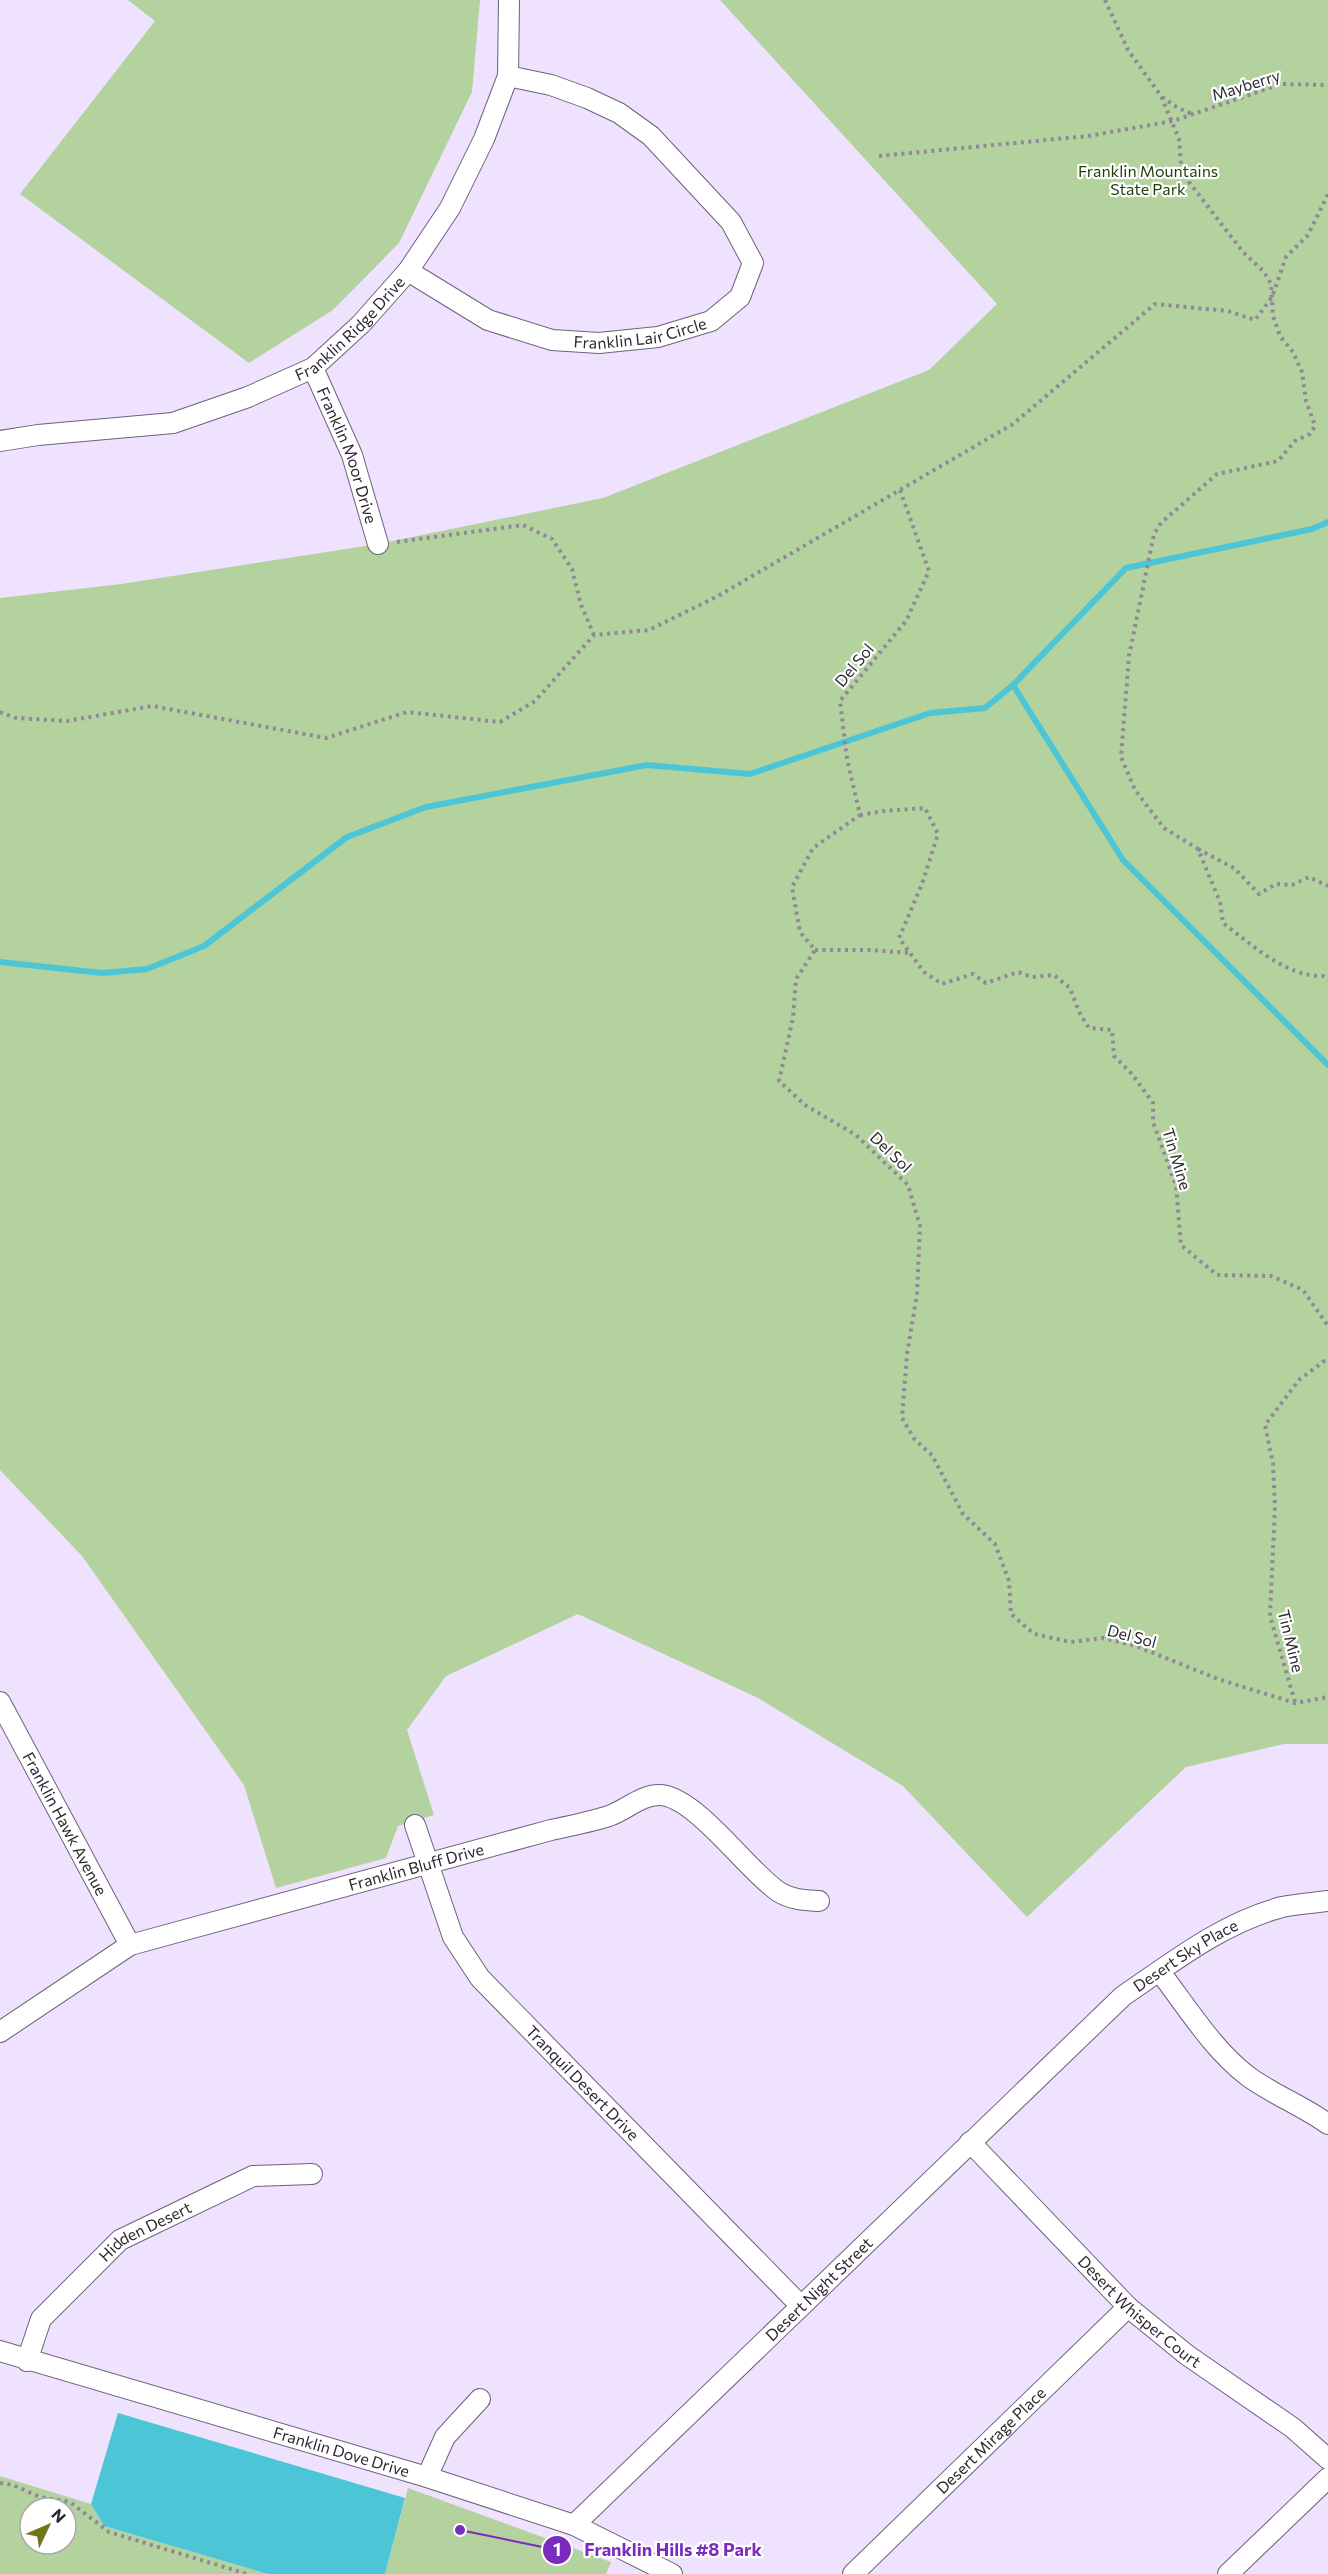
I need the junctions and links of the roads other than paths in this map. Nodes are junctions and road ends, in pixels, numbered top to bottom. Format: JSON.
{"nodes":[{"id":1,"x":509,"y":0,"type":"edge"},
{"id":2,"x":508,"y":76,"type":"junction"},
{"id":3,"x":408,"y":271,"type":"junction"},
{"id":4,"x":313,"y":368,"type":"junction"},
{"id":5,"x":0,"y":441,"type":"edge"},
{"id":6,"x":378,"y":544,"type":"road end"},
{"id":7,"x":0,"y":1702,"type":"edge"},
{"id":8,"x":415,"y":1825,"type":"dead end"},
{"id":9,"x":428,"y":1864,"type":"junction"},
{"id":10,"x":819,"y":1901,"type":"dead end"},
{"id":11,"x":1328,"y":1902,"type":"edge"},
{"id":12,"x":130,"y":1946,"type":"junction"},
{"id":13,"x":1160,"y":1972,"type":"junction"},
{"id":14,"x":0,"y":2032,"type":"edge"},
{"id":15,"x":1065,"y":2051,"type":"joint"},
{"id":16,"x":1328,"y":2124,"type":"edge"},
{"id":17,"x":970,"y":2142,"type":"junction"},
{"id":18,"x":312,"y":2174,"type":"dead end"},
{"id":19,"x":801,"y":2306,"type":"junction"},
{"id":20,"x":1128,"y":2307,"type":"junction"},
{"id":21,"x":0,"y":2352,"type":"edge"},
{"id":22,"x":27,"y":2361,"type":"junction"},
{"id":23,"x":480,"y":2398,"type":"dead end"},
{"id":24,"x":1328,"y":2459,"type":"edge"},
{"id":25,"x":427,"y":2477,"type":"junction"},
{"id":26,"x":1328,"y":2478,"type":"edge"},
{"id":27,"x":574,"y":2525,"type":"junction"},
{"id":28,"x":672,"y":2574,"type":"edge"},
{"id":29,"x":853,"y":2574,"type":"edge"},
{"id":30,"x":1228,"y":2574,"type":"edge"}],
"edges":[{"from":1,"to":2,"type":"street","name":"Franklin Ridge Drive"},
{"from":2,"to":3,"type":"street","name":"Franklin Ridge Drive"},
{"from":2,"to":3,"type":"street","name":"Franklin Lair Circle"},
{"from":3,"to":4,"type":"street","name":"Franklin Ridge Drive"},
{"from":4,"to":5,"type":"street","name":"Franklin Ridge Drive"},
{"from":4,"to":6,"type":"street","name":"Franklin Moor Drive"},
{"from":7,"to":12,"type":"street","name":"Franklin Hawk Avenue"},
{"from":8,"to":9,"type":"street","name":"Tranquil Desert Drive"},
{"from":9,"to":10,"type":"street","name":"Franklin Bluff Drive"},
{"from":9,"to":12,"type":"street","name":"Franklin Bluff Drive"},
{"from":9,"to":19,"type":"street","name":"Tranquil Desert Drive"},
{"from":11,"to":13,"type":"street","name":"Desert Sky Place"},
{"from":12,"to":14,"type":"street","name":"Franklin Bluff Drive"},
{"from":13,"to":15,"type":"street","name":"Desert Sky Place"},
{"from":13,"to":16,"type":"street"},
{"from":15,"to":17,"type":"street","name":"Desert Night Street"},
{"from":17,"to":19,"type":"street","name":"Desert Night Street"},
{"from":17,"to":20,"type":"street","name":"Desert Whisper Court"},
{"from":18,"to":22,"type":"street","name":"Hidden Desert"},
{"from":19,"to":27,"type":"street","name":"Desert Night Street"},
{"from":20,"to":24,"type":"street","name":"Desert Whisper Court"},
{"from":20,"to":29,"type":"street","name":"Desert Mirage Place"},
{"from":21,"to":22,"type":"street","name":"Franklin Dove Drive"},
{"from":22,"to":25,"type":"street","name":"Franklin Dove Drive"},
{"from":23,"to":25,"type":"street"},
{"from":25,"to":27,"type":"street","name":"Franklin Dove Drive"},
{"from":26,"to":30,"type":"street"},
{"from":27,"to":28,"type":"street","name":"Franklin Dove Drive"}]}
